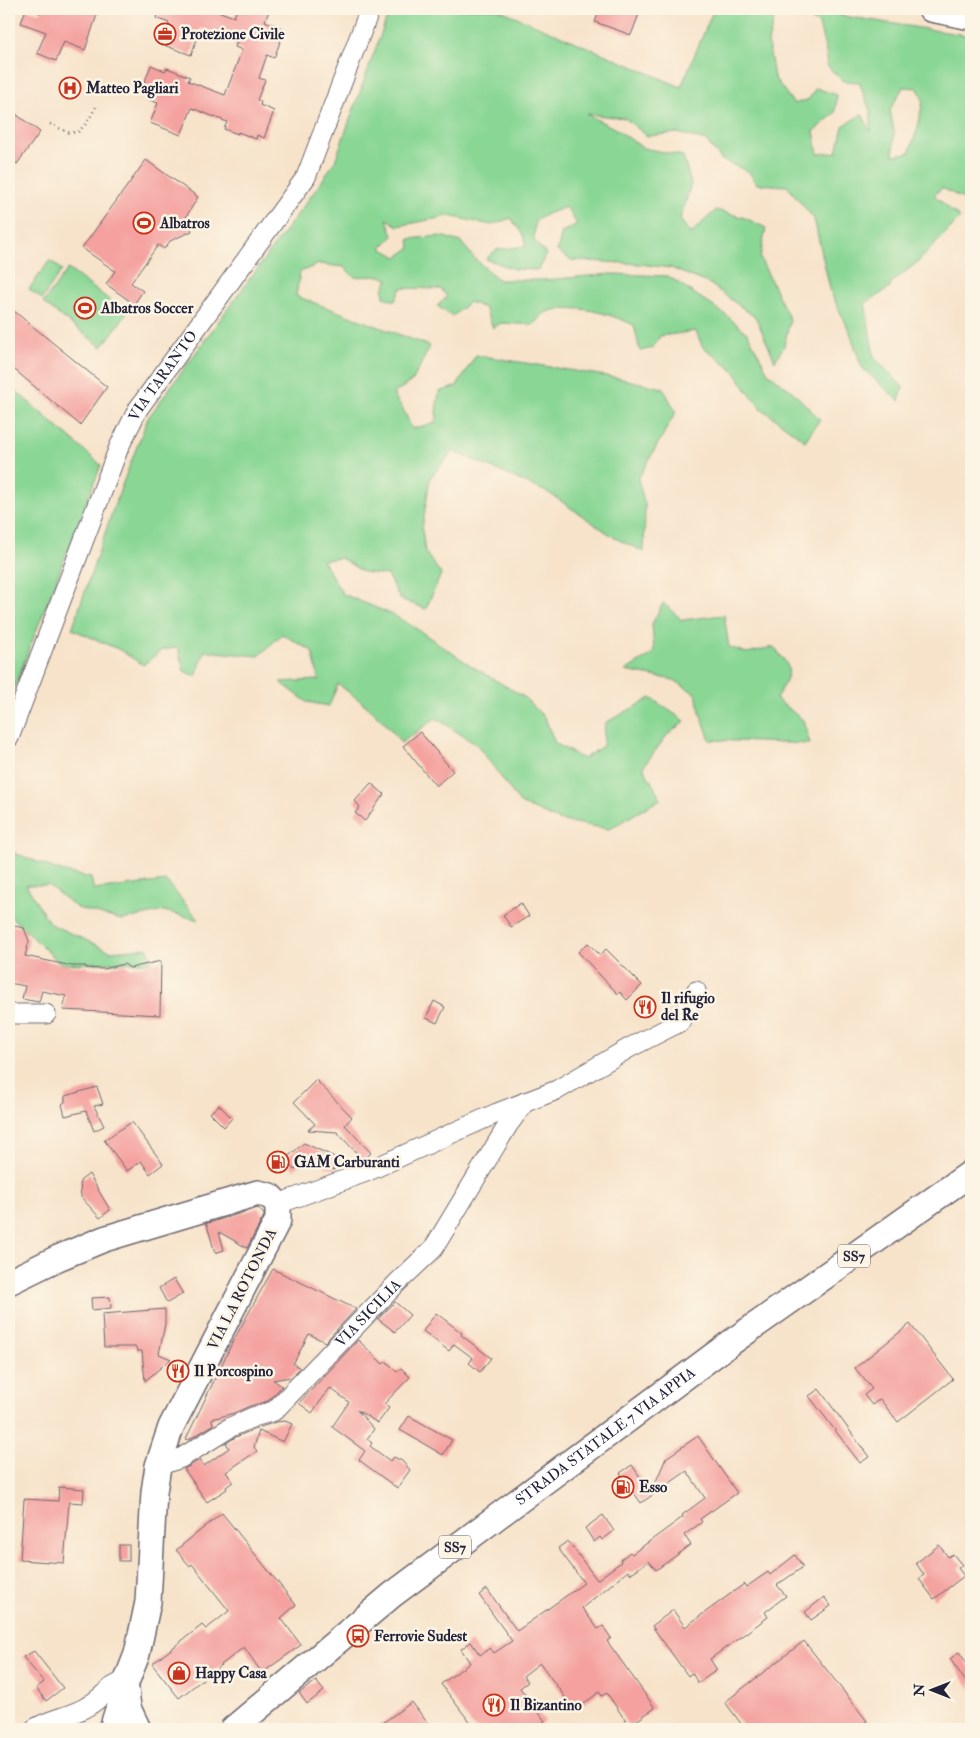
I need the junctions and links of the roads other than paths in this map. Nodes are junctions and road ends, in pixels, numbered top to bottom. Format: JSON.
{"nodes":[{"id":1,"x":370,"y":9,"type":"edge"},
{"id":2,"x":931,"y":9,"type":"edge"},
{"id":3,"x":971,"y":16,"type":"edge"},
{"id":4,"x":9,"y":738,"type":"edge"},
{"id":5,"x":696,"y":991,"type":"dead end"},
{"id":6,"x":9,"y":1014,"type":"edge"},
{"id":7,"x":46,"y":1014,"type":"dead end"},
{"id":8,"x":525,"y":1102,"type":"junction"},
{"id":9,"x":971,"y":1173,"type":"edge"},
{"id":10,"x":278,"y":1204,"type":"junction"},
{"id":11,"x":9,"y":1282,"type":"edge"},
{"id":12,"x":158,"y":1466,"type":"junction"},
{"id":13,"x":127,"y":1680,"type":"junction"},
{"id":14,"x":242,"y":1724,"type":"edge"},
{"id":15,"x":34,"y":1729,"type":"edge"},
{"id":16,"x":112,"y":1729,"type":"edge"},
{"id":17,"x":138,"y":1729,"type":"edge"},
{"id":18,"x":222,"y":1729,"type":"edge"}],
"edges":[{"from":1,"to":4,"type":"street","name":"VIA TARANTO"},
{"from":2,"to":3,"type":"main road"},
{"from":5,"to":8,"type":"street"},
{"from":6,"to":7,"type":"street"},
{"from":8,"to":10,"type":"street"},
{"from":8,"to":12,"type":"street","name":"VIA SICILIA"},
{"from":9,"to":14,"type":"main road","name":"STRADA STATALE 7 VIA APPIA","number":"SS7"},
{"from":10,"to":11,"type":"main road"},
{"from":10,"to":12,"type":"main road","name":"VIA LA ROTONDA"},
{"from":12,"to":13,"type":"main road","name":"VIA LA ROTONDA"},
{"from":13,"to":15,"type":"street"},
{"from":13,"to":16,"type":"main road","name":"VIA LA ROTONDA"},
{"from":13,"to":17,"type":"main road","name":"VIA LA ROTONDA"},
{"from":14,"to":18,"type":"main road","name":"STRADA STATALE 7 VIA APPIA","number":"SS7"}]}
